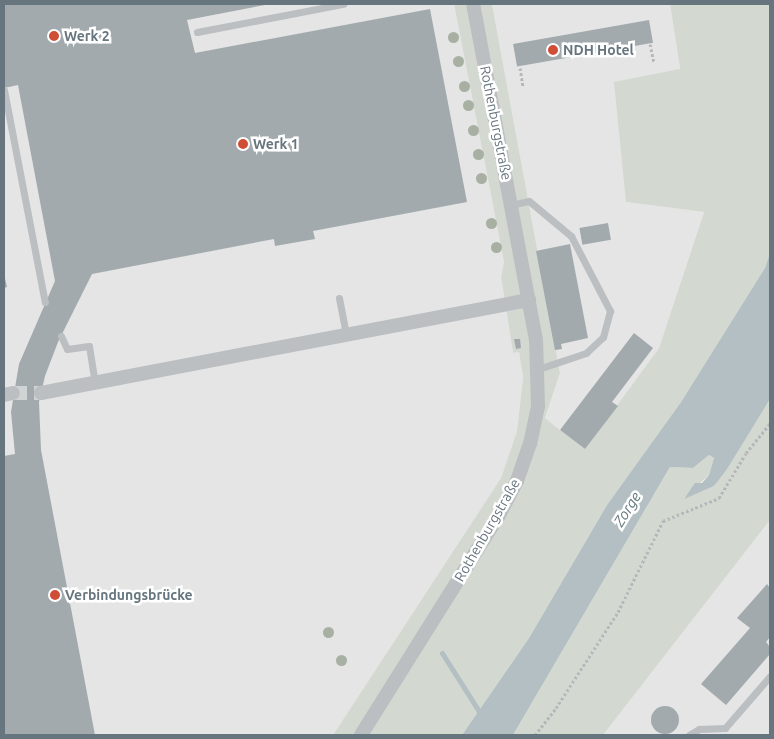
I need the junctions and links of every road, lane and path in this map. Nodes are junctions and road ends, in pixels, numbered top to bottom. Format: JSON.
{"nodes":[{"id":1,"x":343,"y":4,"type":"edge"},
{"id":2,"x":473,"y":4,"type":"edge"},
{"id":3,"x":197,"y":32,"type":"dead end"},
{"id":4,"x":650,"y":44,"type":"dead end"},
{"id":5,"x":654,"y":63,"type":"dead end"},
{"id":6,"x":520,"y":68,"type":"dead end"},
{"id":7,"x":523,"y":87,"type":"dead end"},
{"id":8,"x":4,"y":90,"type":"edge"},
{"id":9,"x":511,"y":205,"type":"junction"},
{"id":10,"x":340,"y":298,"type":"dead end"},
{"id":11,"x":529,"y":300,"type":"junction"},
{"id":12,"x":45,"y":302,"type":"dead end"},
{"id":13,"x":346,"y":335,"type":"junction"},
{"id":14,"x":61,"y":336,"type":"dead end"},
{"id":15,"x":538,"y":369,"type":"junction"},
{"id":16,"x":96,"y":382,"type":"junction"},
{"id":17,"x":41,"y":393,"type":"tunnel mouth"},
{"id":18,"x":770,"y":423,"type":"edge"},
{"id":19,"x":770,"y":676,"type":"edge"},
{"id":20,"x":361,"y":735,"type":"edge"},
{"id":21,"x":535,"y":735,"type":"edge"},
{"id":22,"x":689,"y":735,"type":"edge"}],
"edges":[{"from":1,"to":3,"type":"lane"},
{"from":2,"to":9,"type":"street","name":"Rothenburgstraße"},
{"from":4,"to":5,"type":"path"},
{"from":6,"to":7,"type":"path"},
{"from":8,"to":12,"type":"lane"},
{"from":9,"to":11,"type":"street","name":"Rothenburgstraße"},
{"from":9,"to":15,"type":"lane"},
{"from":10,"to":13,"type":"lane"},
{"from":11,"to":13,"type":"street"},
{"from":11,"to":15,"type":"street","name":"Rothenburgstraße"},
{"from":13,"to":16,"type":"street"},
{"from":14,"to":16,"type":"lane"},
{"from":15,"to":20,"type":"street","name":"Rothenburgstraße"},
{"from":16,"to":17,"type":"street"},
{"from":18,"to":21,"type":"path"},
{"from":19,"to":22,"type":"lane"}]}
